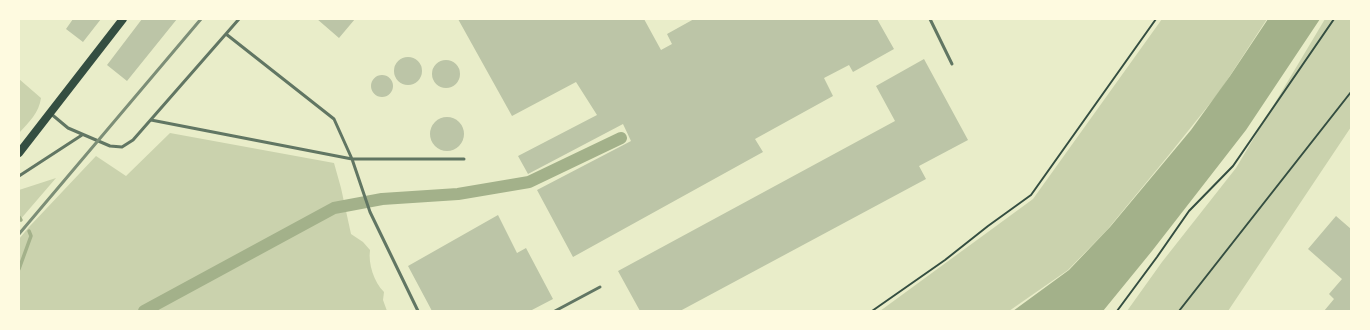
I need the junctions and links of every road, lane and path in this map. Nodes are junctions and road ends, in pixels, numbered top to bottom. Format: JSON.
{"nodes":[{"id":1,"x":123,"y":19,"type":"edge"},
{"id":2,"x":239,"y":19,"type":"edge"},
{"id":3,"x":930,"y":19,"type":"edge"},
{"id":4,"x":1156,"y":19,"type":"edge"},
{"id":5,"x":1334,"y":19,"type":"edge"},
{"id":6,"x":226,"y":34,"type":"junction"},
{"id":7,"x":952,"y":64,"type":"dead end"},
{"id":8,"x":1351,"y":92,"type":"edge"},
{"id":9,"x":50,"y":113,"type":"junction"},
{"id":10,"x":151,"y":120,"type":"junction"},
{"id":11,"x":82,"y":135,"type":"junction"},
{"id":12,"x":19,"y":153,"type":"edge"},
{"id":13,"x":352,"y":159,"type":"junction"},
{"id":14,"x":464,"y":159,"type":"dead end"},
{"id":15,"x":19,"y":176,"type":"edge"},
{"id":16,"x":600,"y":287,"type":"dead end"},
{"id":17,"x":418,"y":311,"type":"edge"},
{"id":18,"x":555,"y":311,"type":"edge"},
{"id":19,"x":872,"y":311,"type":"edge"},
{"id":20,"x":1117,"y":311,"type":"edge"},
{"id":21,"x":1179,"y":311,"type":"edge"}],
"edges":[{"from":1,"to":9,"type":"main road"},
{"from":2,"to":6,"type":"lane"},
{"from":3,"to":7,"type":"lane"},
{"from":4,"to":19,"type":"path"},
{"from":5,"to":20,"type":"path"},
{"from":6,"to":10,"type":"lane"},
{"from":6,"to":13,"type":"lane"},
{"from":8,"to":21,"type":"path"},
{"from":9,"to":11,"type":"lane"},
{"from":9,"to":12,"type":"main road"},
{"from":10,"to":11,"type":"lane"},
{"from":10,"to":13,"type":"lane"},
{"from":11,"to":15,"type":"lane"},
{"from":13,"to":14,"type":"lane"},
{"from":13,"to":17,"type":"lane"},
{"from":16,"to":18,"type":"lane"}]}
